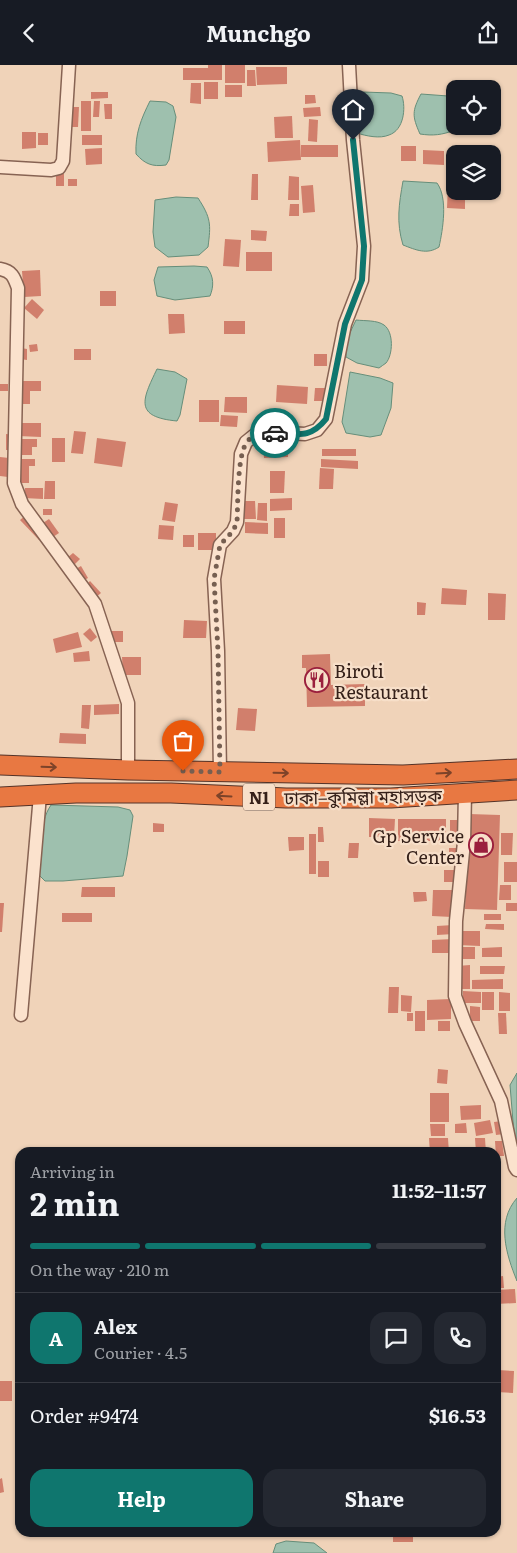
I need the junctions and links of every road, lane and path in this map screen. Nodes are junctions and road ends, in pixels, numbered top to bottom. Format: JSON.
{"nodes":[{"id":1,"x":69,"y":65,"type":"edge"},
{"id":2,"x":349,"y":65,"type":"edge"},
{"id":3,"x":0,"y":167,"type":"edge"},
{"id":4,"x":0,"y":269,"type":"edge"},
{"id":5,"x":0,"y":765,"type":"edge"},
{"id":6,"x":517,"y":769,"type":"edge"},
{"id":7,"x":128,"y":770,"type":"junction"},
{"id":8,"x":220,"y":772,"type":"junction"},
{"id":9,"x":517,"y":790,"type":"edge"},
{"id":10,"x":465,"y":793,"type":"junction"},
{"id":11,"x":40,"y":795,"type":"junction"},
{"id":12,"x":0,"y":797,"type":"edge"},
{"id":13,"x":21,"y":1015,"type":"dead end"},
{"id":14,"x":517,"y":1169,"type":"edge"}],
"edges":[{"from":1,"to":3,"type":"street"},
{"from":2,"to":8,"type":"street"},
{"from":4,"to":7,"type":"street"},
{"from":5,"to":7,"type":"highway","name":"ঢাকা–কুমিল্লা মহাসড়ক","number":"N1","one_way":true},
{"from":8,"to":6,"type":"highway","name":"ঢাকা–কুমিল্লা মহাসড়ক","number":"N1","one_way":true},
{"from":7,"to":8,"type":"highway","name":"ঢাকা–কুমিল্লা মহাসড়ক","number":"N1"},
{"from":9,"to":10,"type":"highway","name":"ঢাকা–কুমিল্লা মহাসড়ক","number":"N1"},
{"from":10,"to":11,"type":"highway","name":"ঢাকা–কুমিল্লা মহাসড়ক","number":"N1","one_way":true},
{"from":10,"to":14,"type":"street"},
{"from":11,"to":12,"type":"highway","name":"ঢাকা–কুমিল্লা মহাসড়ক","number":"N1"},
{"from":11,"to":13,"type":"street"}]}
